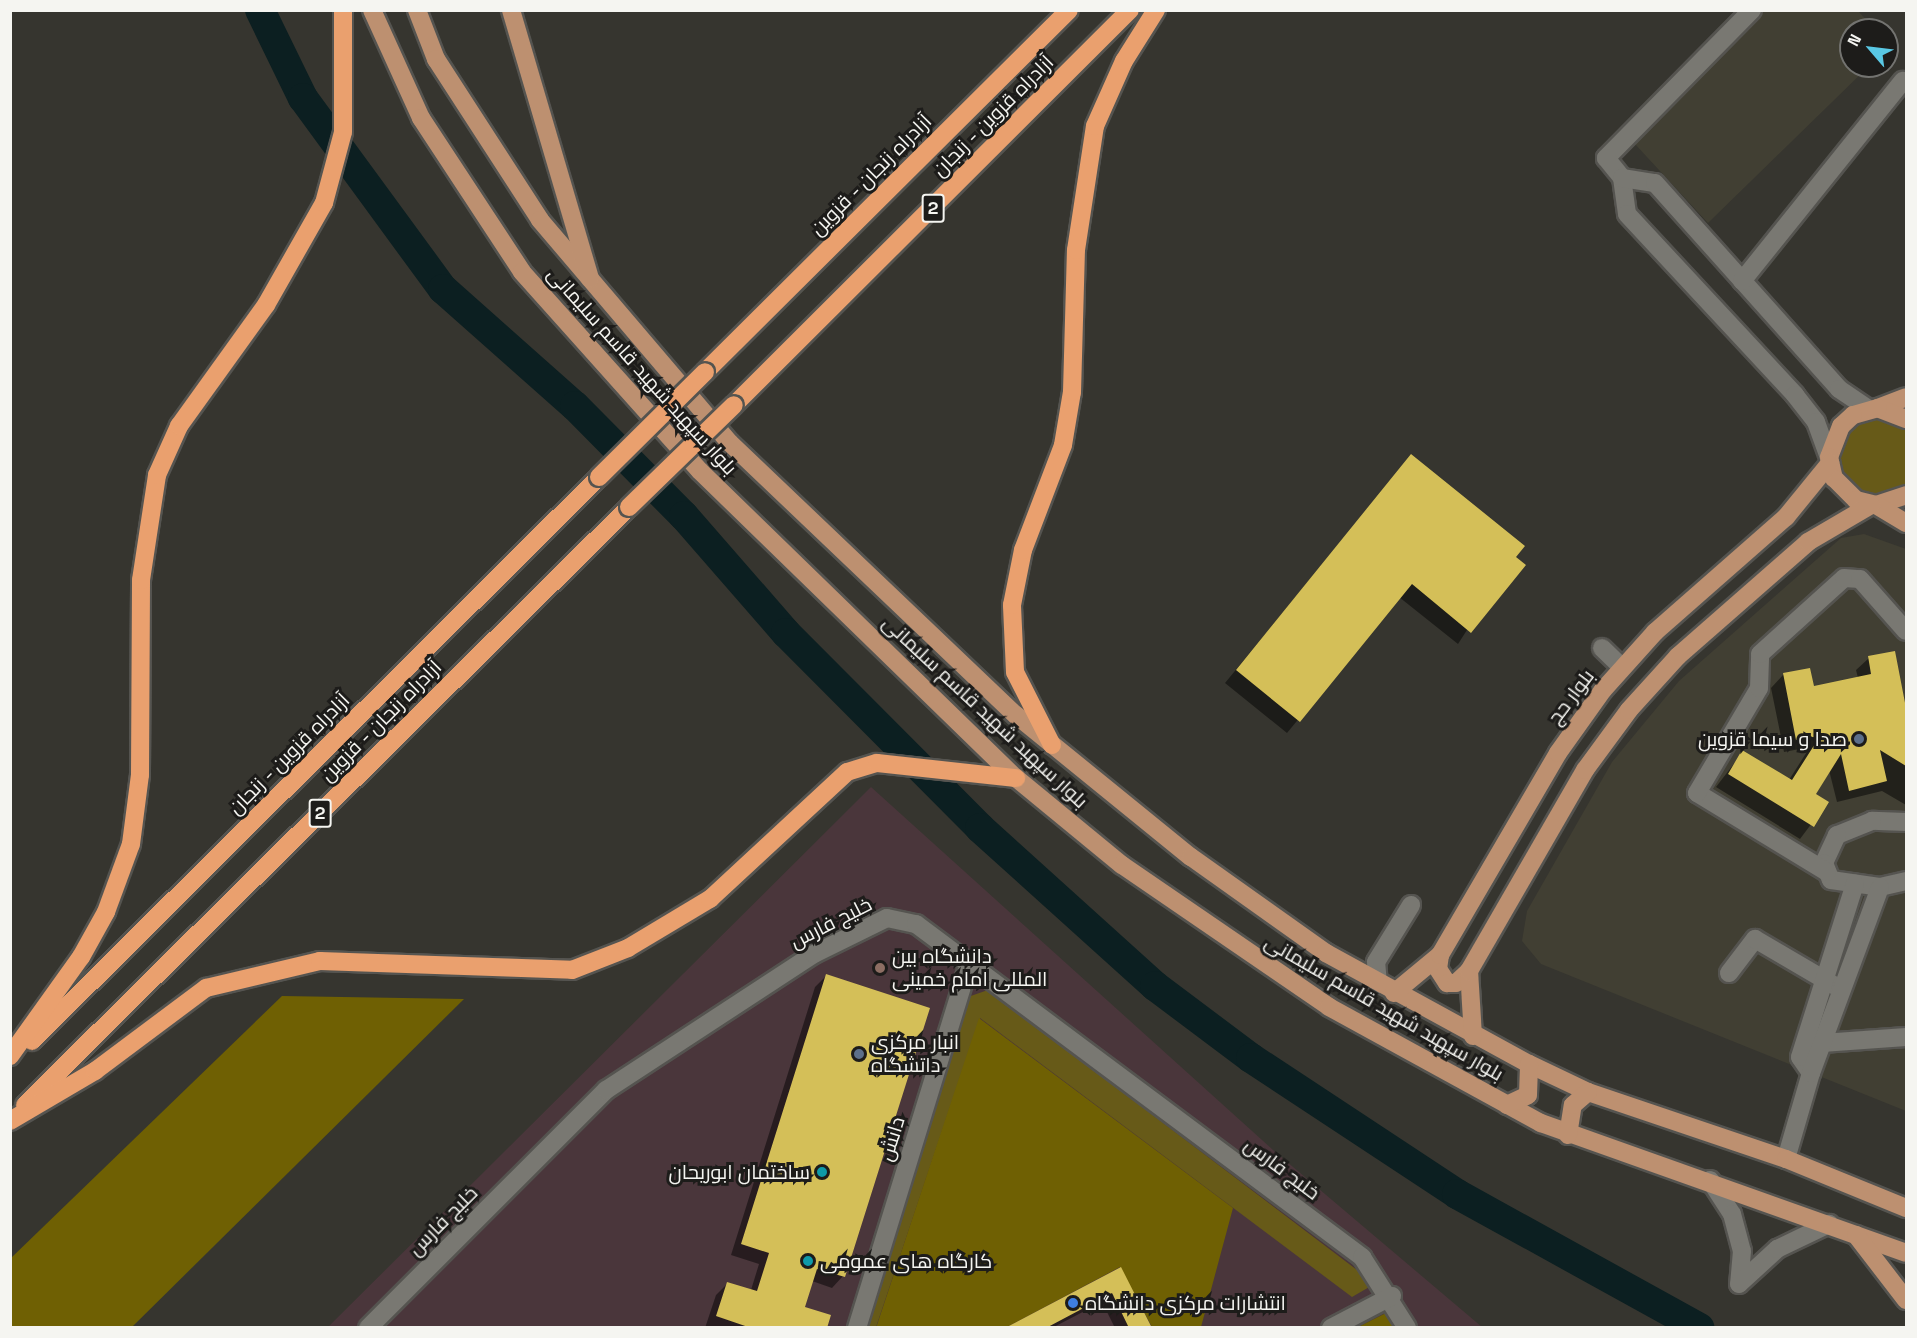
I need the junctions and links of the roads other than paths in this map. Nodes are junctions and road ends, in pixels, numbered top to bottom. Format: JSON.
{"nodes":[{"id":1,"x":343,"y":10,"type":"edge"},
{"id":2,"x":372,"y":10,"type":"edge"},
{"id":3,"x":417,"y":10,"type":"edge"},
{"id":4,"x":511,"y":10,"type":"edge"},
{"id":5,"x":1069,"y":10,"type":"edge"},
{"id":6,"x":1130,"y":10,"type":"edge"},
{"id":7,"x":1156,"y":10,"type":"edge"},
{"id":8,"x":1752,"y":10,"type":"edge"},
{"id":9,"x":1903,"y":81,"type":"dead end"},
{"id":10,"x":1622,"y":178,"type":"junction"},
{"id":11,"x":1743,"y":281,"type":"junction"},
{"id":12,"x":593,"y":288,"type":"junction"},
{"id":13,"x":1906,"y":397,"type":"edge"},
{"id":14,"x":1874,"y":409,"type":"junction"},
{"id":15,"x":1906,"y":419,"type":"edge"},
{"id":16,"x":1830,"y":460,"type":"junction"},
{"id":17,"x":599,"y":477,"type":"joint"},
{"id":18,"x":1906,"y":495,"type":"edge"},
{"id":19,"x":1874,"y":505,"type":"junction"},
{"id":20,"x":629,"y":507,"type":"joint"},
{"id":21,"x":1906,"y":522,"type":"edge"},
{"id":22,"x":1906,"y":631,"type":"edge"},
{"id":23,"x":1602,"y":648,"type":"dead end"},
{"id":24,"x":1622,"y":667,"type":"junction"},
{"id":25,"x":1052,"y":746,"type":"junction"},
{"id":26,"x":1016,"y":778,"type":"junction"},
{"id":27,"x":1906,"y":822,"type":"edge"},
{"id":28,"x":1827,"y":872,"type":"junction"},
{"id":29,"x":1906,"y":881,"type":"edge"},
{"id":30,"x":1856,"y":884,"type":"junction"},
{"id":31,"x":1880,"y":887,"type":"junction"},
{"id":32,"x":1411,"y":905,"type":"dead end"},
{"id":33,"x":1440,"y":955,"type":"junction"},
{"id":34,"x":969,"y":963,"type":"junction"},
{"id":35,"x":1469,"y":971,"type":"junction"},
{"id":36,"x":1729,"y":973,"type":"dead end"},
{"id":37,"x":1824,"y":982,"type":"junction"},
{"id":38,"x":1386,"y":988,"type":"junction"},
{"id":39,"x":1842,"y":990,"type":"junction"},
{"id":40,"x":1473,"y":1036,"type":"junction"},
{"id":41,"x":1906,"y":1037,"type":"edge"},
{"id":42,"x":1822,"y":1043,"type":"junction"},
{"id":43,"x":10,"y":1056,"type":"edge"},
{"id":44,"x":10,"y":1062,"type":"edge"},
{"id":45,"x":1529,"y":1064,"type":"junction"},
{"id":46,"x":1811,"y":1073,"type":"junction"},
{"id":47,"x":1588,"y":1092,"type":"junction"},
{"id":48,"x":1507,"y":1105,"type":"junction"},
{"id":49,"x":10,"y":1120,"type":"edge"},
{"id":50,"x":1568,"y":1135,"type":"junction"},
{"id":51,"x":1786,"y":1159,"type":"junction"},
{"id":52,"x":1710,"y":1180,"type":"junction"},
{"id":53,"x":1874,"y":1195,"type":"junction"},
{"id":54,"x":1906,"y":1197,"type":"edge"},
{"id":55,"x":1906,"y":1208,"type":"edge"},
{"id":56,"x":1829,"y":1224,"type":"junction"},
{"id":57,"x":1855,"y":1234,"type":"junction"},
{"id":58,"x":1906,"y":1253,"type":"edge"},
{"id":59,"x":1392,"y":1296,"type":"junction"},
{"id":60,"x":1906,"y":1300,"type":"edge"},
{"id":61,"x":368,"y":1328,"type":"edge"},
{"id":62,"x":857,"y":1328,"type":"edge"},
{"id":63,"x":1331,"y":1328,"type":"edge"},
{"id":64,"x":1407,"y":1328,"type":"edge"}],
"edges":[{"from":1,"to":43,"type":"highway"},
{"from":2,"to":26,"type":"main road","name":"بلوار سپهبد شهید قاسم سلیمانی"},
{"from":3,"to":12,"type":"main road","name":"بلوار سپهبد شهید قاسم سلیمانی"},
{"from":4,"to":12,"type":"main road"},
{"from":5,"to":17,"type":"highway","name":"آزادراه زنجان - قزوین","number":"2","bridge":true},
{"from":6,"to":20,"type":"highway","name":"آزادراه قزوین - زنجان","number":"2","bridge":true},
{"from":7,"to":25,"type":"highway"},
{"from":8,"to":10,"type":"street"},
{"from":9,"to":11,"type":"street"},
{"from":10,"to":11,"type":"street"},
{"from":10,"to":16,"type":"street"},
{"from":11,"to":14,"type":"street"},
{"from":12,"to":25,"type":"main road","name":"بلوار سپهبد شهید قاسم سلیمانی"},
{"from":13,"to":14,"type":"main road","name":"بلوار حج"},
{"from":14,"to":15,"type":"main road"},
{"from":14,"to":16,"type":"main road","name":"بلوار حج"},
{"from":16,"to":19,"type":"main road"},
{"from":16,"to":24,"type":"main road","name":"بلوار حج"},
{"from":17,"to":44,"type":"highway","name":"آزادراه قزوین - زنجان","number":"2"},
{"from":18,"to":19,"type":"main road"},
{"from":19,"to":21,"type":"main road"},
{"from":19,"to":35,"type":"main road"},
{"from":20,"to":49,"type":"highway","name":"آزادراه زنجان - قزوین","number":"2"},
{"from":22,"to":28,"type":"street"},
{"from":23,"to":24,"type":"street"},
{"from":24,"to":33,"type":"main road","name":"بلوار حج"},
{"from":25,"to":38,"type":"main road","name":"بلوار سپهبد شهید قاسم سلیمانی"},
{"from":26,"to":48,"type":"main road","name":"بلوار سپهبد شهید قاسم سلیمانی"},
{"from":26,"to":49,"type":"highway"},
{"from":27,"to":28,"type":"street"},
{"from":28,"to":30,"type":"street"},
{"from":29,"to":31,"type":"street"},
{"from":30,"to":31,"type":"street"},
{"from":30,"to":37,"type":"street"},
{"from":31,"to":39,"type":"street"},
{"from":32,"to":38,"type":"street"},
{"from":33,"to":35,"type":"main road"},
{"from":33,"to":38,"type":"main road","name":"بلوار حج"},
{"from":34,"to":59,"type":"street","name":"خلیج فارس"},
{"from":34,"to":61,"type":"street","name":"خلیج فارس"},
{"from":34,"to":62,"type":"street","name":"دانش"},
{"from":35,"to":40,"type":"main road"},
{"from":36,"to":37,"type":"street"},
{"from":37,"to":39,"type":"street"},
{"from":37,"to":46,"type":"street"},
{"from":38,"to":40,"type":"main road","name":"بلوار سپهبد شهید قاسم سلیمانی"},
{"from":39,"to":42,"type":"street"},
{"from":40,"to":45,"type":"main road","name":"بلوار سپهبد شهید قاسم سلیمانی"},
{"from":41,"to":42,"type":"street"},
{"from":42,"to":46,"type":"street"},
{"from":45,"to":47,"type":"main road","name":"بلوار سپهبد شهید قاسم سلیمانی"},
{"from":45,"to":48,"type":"main road"},
{"from":46,"to":51,"type":"street"},
{"from":47,"to":50,"type":"main road"},
{"from":47,"to":51,"type":"main road","name":"بلوار سپهبد شهید قاسم سلیمانی"},
{"from":48,"to":50,"type":"main road","name":"بلوار سپهبد شهید قاسم سلیمانی"},
{"from":50,"to":52,"type":"main road","name":"بلوار سپهبد شهید قاسم سلیمانی"},
{"from":51,"to":53,"type":"main road","name":"بلوار سپهبد شهید قاسم سلیمانی"},
{"from":52,"to":56,"type":"main road","name":"بلوار سپهبد شهید قاسم سلیمانی"},
{"from":52,"to":56,"type":"street"},
{"from":53,"to":54,"type":"main road"},
{"from":53,"to":55,"type":"main road","name":"بلوار سپهبد شهید قاسم سلیمانی"},
{"from":56,"to":57,"type":"main road","name":"بلوار سپهبد شهید قاسم سلیمانی"},
{"from":57,"to":58,"type":"main road","name":"بلوار سپهبد شهید قاسم سلیمانی"},
{"from":57,"to":60,"type":"main road"},
{"from":59,"to":63,"type":"street"},
{"from":59,"to":64,"type":"street","name":"خلیج فارس"}]}
